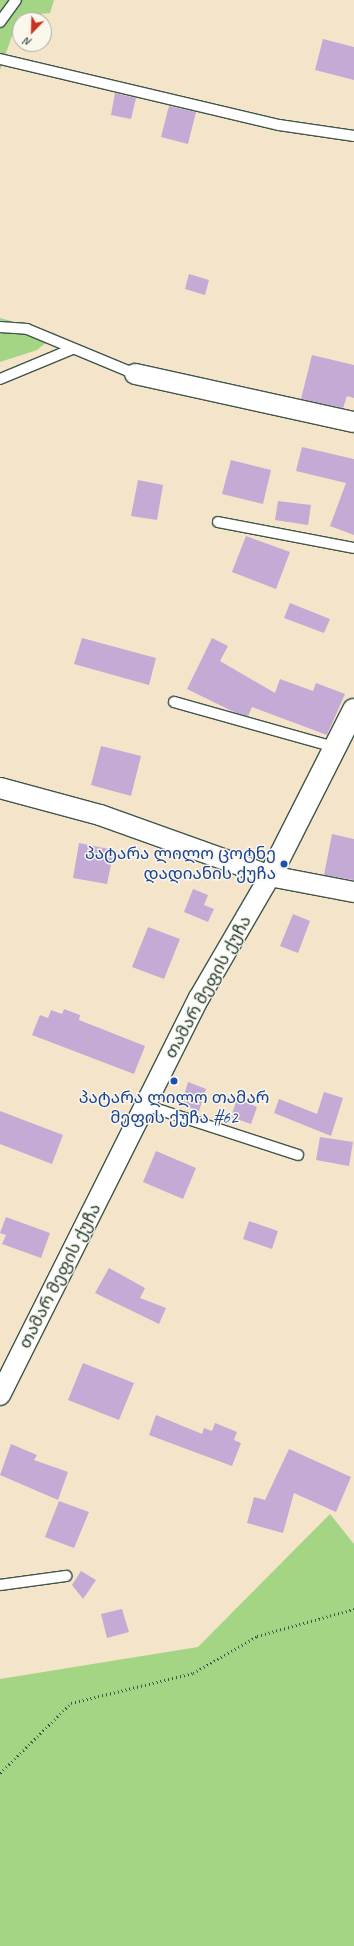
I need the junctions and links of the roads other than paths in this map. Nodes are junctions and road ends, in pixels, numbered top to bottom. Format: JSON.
{"nodes":[{"id":1,"x":16,"y":0,"type":"edge"},
{"id":2,"x":0,"y":22,"type":"edge"},
{"id":3,"x":0,"y":59,"type":"edge"},
{"id":4,"x":354,"y":136,"type":"edge"},
{"id":5,"x":0,"y":327,"type":"edge"},
{"id":6,"x":72,"y":349,"type":"junction"},
{"id":7,"x":135,"y":374,"type":"joint"},
{"id":8,"x":0,"y":379,"type":"edge"},
{"id":9,"x":354,"y":422,"type":"edge"},
{"id":10,"x":218,"y":522,"type":"dead end"},
{"id":11,"x":354,"y":548,"type":"edge"},
{"id":12,"x":174,"y":702,"type":"dead end"},
{"id":13,"x":354,"y":710,"type":"edge"},
{"id":14,"x":334,"y":748,"type":"junction"},
{"id":15,"x":0,"y":788,"type":"edge"},
{"id":16,"x":270,"y":876,"type":"junction"},
{"id":17,"x":354,"y":892,"type":"edge"},
{"id":18,"x":145,"y":1105,"type":"junction"},
{"id":19,"x":298,"y":1155,"type":"dead end"},
{"id":20,"x":0,"y":1395,"type":"edge"},
{"id":21,"x":66,"y":1576,"type":"dead end"},
{"id":22,"x":0,"y":1585,"type":"edge"}],
"edges":[{"from":1,"to":2,"type":"lane"},
{"from":3,"to":4,"type":"lane"},
{"from":5,"to":6,"type":"lane"},
{"from":6,"to":7,"type":"lane"},
{"from":6,"to":8,"type":"lane"},
{"from":7,"to":9,"type":"street"},
{"from":10,"to":11,"type":"lane"},
{"from":12,"to":14,"type":"lane"},
{"from":13,"to":14,"type":"street","name":"თამარ მეფის ქუჩა"},
{"from":14,"to":16,"type":"street","name":"თამარ მეფის ქუჩა"},
{"from":15,"to":16,"type":"street"},
{"from":16,"to":17,"type":"street"},
{"from":16,"to":18,"type":"street","name":"თამარ მეფის ქუჩა"},
{"from":18,"to":19,"type":"lane"},
{"from":18,"to":20,"type":"street","name":"თამარ მეფის ქუჩა"},
{"from":21,"to":22,"type":"lane"}]}
